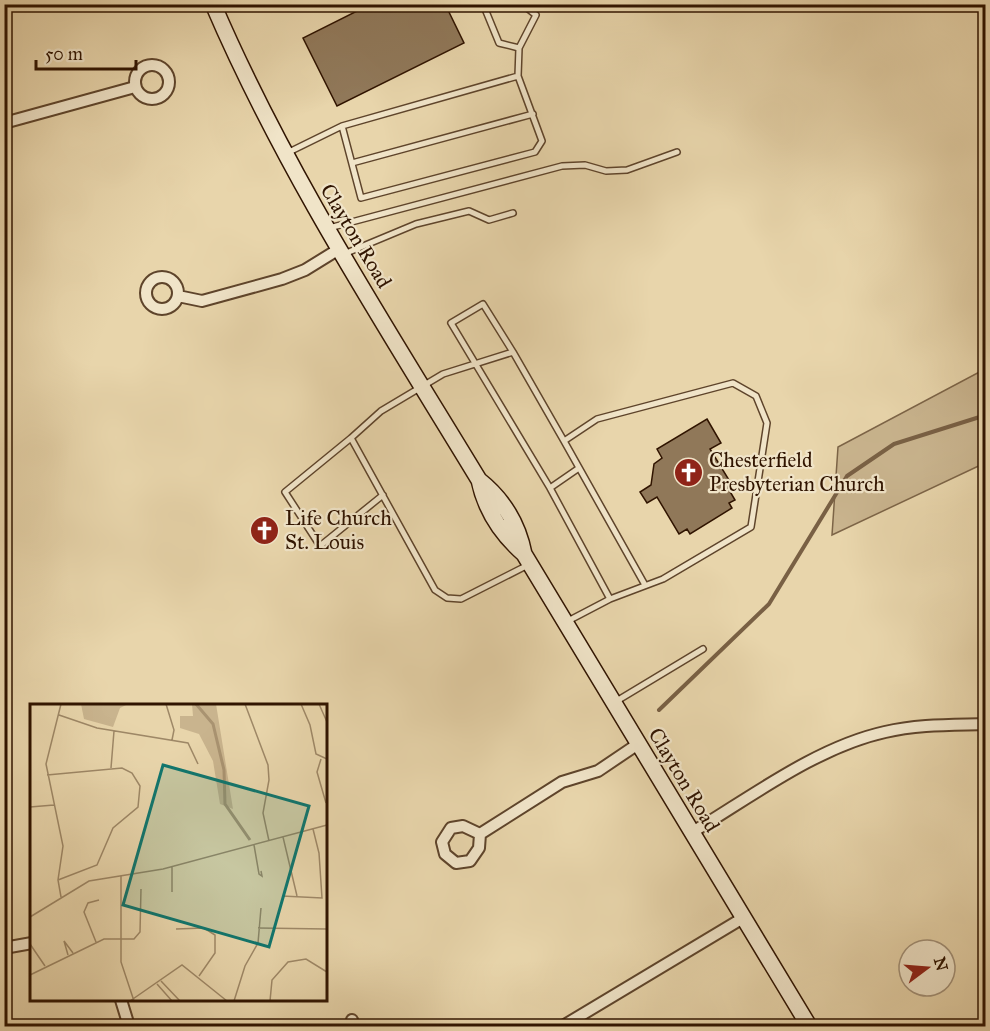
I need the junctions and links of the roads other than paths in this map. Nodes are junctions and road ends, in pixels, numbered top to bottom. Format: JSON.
{"nodes":[{"id":1,"x":213,"y":4,"type":"edge"},
{"id":2,"x":483,"y":4,"type":"edge"},
{"id":3,"x":522,"y":4,"type":"edge"},
{"id":4,"x":519,"y":48,"type":"junction"},
{"id":5,"x":518,"y":76,"type":"junction"},
{"id":6,"x":135,"y":87,"type":"dead end"},
{"id":7,"x":533,"y":114,"type":"junction"},
{"id":8,"x":4,"y":123,"type":"edge"},
{"id":9,"x":342,"y":126,"type":"junction"},
{"id":10,"x":677,"y":152,"type":"dead end"},
{"id":11,"x":285,"y":154,"type":"junction"},
{"id":12,"x":352,"y":163,"type":"junction"},
{"id":13,"x":513,"y":213,"type":"dead end"},
{"id":14,"x":327,"y":229,"type":"junction"},
{"id":15,"x":341,"y":252,"type":"junction"},
{"id":16,"x":178,"y":296,"type":"dead end"},
{"id":17,"x":513,"y":352,"type":"junction"},
{"id":18,"x":474,"y":364,"type":"junction"},
{"id":19,"x":423,"y":387,"type":"junction"},
{"id":20,"x":351,"y":438,"type":"junction"},
{"id":21,"x":564,"y":441,"type":"junction"},
{"id":22,"x":579,"y":468,"type":"junction"},
{"id":23,"x":550,"y":488,"type":"junction"},
{"id":24,"x":382,"y":495,"type":"junction"},
{"id":25,"x":527,"y":559,"type":"junction"},
{"id":26,"x":645,"y":585,"type":"junction"},
{"id":27,"x":610,"y":599,"type":"junction"},
{"id":28,"x":565,"y":622,"type":"junction"},
{"id":29,"x":703,"y":649,"type":"dead end"},
{"id":30,"x":613,"y":703,"type":"junction"},
{"id":31,"x":986,"y":724,"type":"edge"},
{"id":32,"x":638,"y":744,"type":"junction"},
{"id":33,"x":691,"y":833,"type":"junction"},
{"id":34,"x":480,"y":834,"type":"dead end"},
{"id":35,"x":743,"y":918,"type":"junction"},
{"id":36,"x":30,"y":943,"type":"edge"},
{"id":37,"x":4,"y":948,"type":"edge"},
{"id":38,"x":122,"y":1001,"type":"edge"},
{"id":39,"x":129,"y":1026,"type":"edge"},
{"id":40,"x":563,"y":1026,"type":"edge"},
{"id":41,"x":809,"y":1026,"type":"edge"}],
"edges":[{"from":1,"to":11,"type":"main road","name":"Clayton Road"},
{"from":2,"to":4,"type":"lane"},
{"from":3,"to":4,"type":"lane"},
{"from":4,"to":5,"type":"lane"},
{"from":5,"to":7,"type":"lane"},
{"from":5,"to":9,"type":"lane"},
{"from":6,"to":8,"type":"street"},
{"from":7,"to":12,"type":"lane"},
{"from":7,"to":12,"type":"lane"},
{"from":9,"to":11,"type":"lane"},
{"from":9,"to":12,"type":"lane"},
{"from":10,"to":14,"type":"lane"},
{"from":11,"to":14,"type":"main road","name":"Clayton Road"},
{"from":13,"to":15,"type":"lane"},
{"from":14,"to":15,"type":"main road","name":"Clayton Road"},
{"from":15,"to":16,"type":"street"},
{"from":15,"to":19,"type":"main road","name":"Clayton Road"},
{"from":17,"to":18,"type":"lane"},
{"from":17,"to":18,"type":"lane"},
{"from":17,"to":21,"type":"lane"},
{"from":18,"to":19,"type":"lane"},
{"from":18,"to":23,"type":"lane"},
{"from":19,"to":20,"type":"lane"},
{"from":19,"to":25,"type":"main road","name":"Clayton Road"},
{"from":20,"to":24,"type":"lane"},
{"from":20,"to":24,"type":"lane"},
{"from":21,"to":22,"type":"lane"},
{"from":21,"to":26,"type":"lane"},
{"from":22,"to":23,"type":"lane"},
{"from":22,"to":26,"type":"lane"},
{"from":23,"to":27,"type":"lane"},
{"from":24,"to":25,"type":"lane"},
{"from":25,"to":28,"type":"main road","name":"Clayton Road"},
{"from":26,"to":27,"type":"lane"},
{"from":27,"to":28,"type":"lane"},
{"from":28,"to":30,"type":"main road","name":"Clayton Road"},
{"from":29,"to":30,"type":"lane"},
{"from":30,"to":32,"type":"main road","name":"Clayton Road"},
{"from":31,"to":33,"type":"street"},
{"from":32,"to":33,"type":"main road","name":"Clayton Road"},
{"from":32,"to":34,"type":"street"},
{"from":33,"to":35,"type":"main road","name":"Clayton Road"},
{"from":35,"to":40,"type":"street"},
{"from":35,"to":41,"type":"main road","name":"Clayton Road"},
{"from":36,"to":37,"type":"street"},
{"from":38,"to":39,"type":"street"}]}
